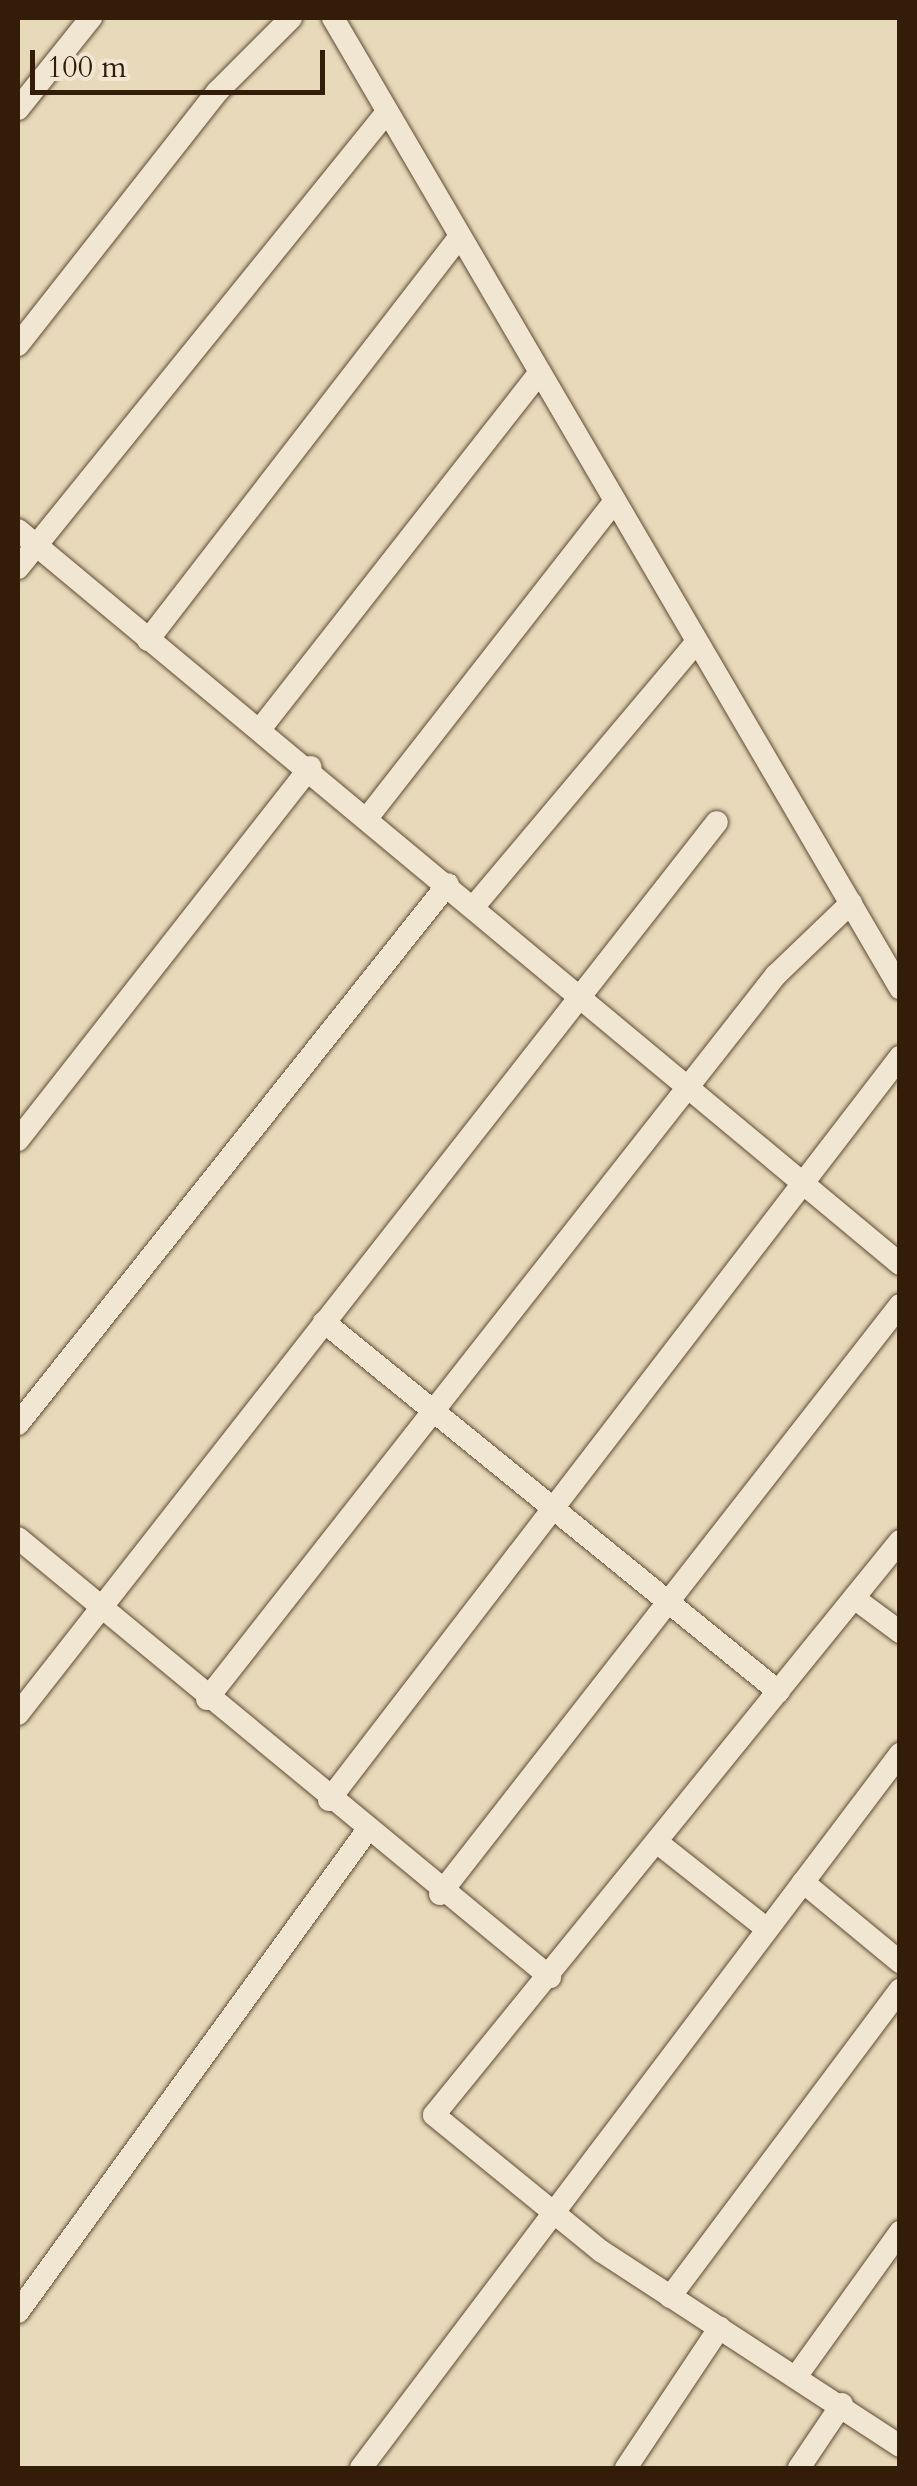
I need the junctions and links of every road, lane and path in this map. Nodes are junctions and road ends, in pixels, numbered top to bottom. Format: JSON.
{"nodes":[{"id":1,"x":91,"y":18,"type":"edge"},
{"id":2,"x":291,"y":18,"type":"edge"},
{"id":3,"x":333,"y":18,"type":"edge"},
{"id":4,"x":18,"y":109,"type":"edge"},
{"id":5,"x":387,"y":112,"type":"junction"},
{"id":6,"x":457,"y":240,"type":"junction"},
{"id":7,"x":18,"y":345,"type":"edge"},
{"id":8,"x":539,"y":374,"type":"junction"},
{"id":9,"x":615,"y":501,"type":"junction"},
{"id":10,"x":18,"y":530,"type":"edge"},
{"id":11,"x":39,"y":548,"type":"junction"},
{"id":12,"x":18,"y":568,"type":"edge"},
{"id":13,"x":148,"y":640,"type":"junction"},
{"id":14,"x":696,"y":642,"type":"junction"},
{"id":15,"x":261,"y":728,"type":"junction"},
{"id":16,"x":310,"y":767,"type":"junction"},
{"id":17,"x":368,"y":817,"type":"junction"},
{"id":18,"x":716,"y":822,"type":"dead end"},
{"id":19,"x":448,"y":884,"type":"junction"},
{"id":20,"x":851,"y":903,"type":"junction"},
{"id":21,"x":476,"y":904,"type":"junction"},
{"id":22,"x":900,"y":988,"type":"edge"},
{"id":23,"x":583,"y":992,"type":"junction"},
{"id":24,"x":900,"y":1056,"type":"edge"},
{"id":25,"x":696,"y":1088,"type":"junction"},
{"id":26,"x":18,"y":1140,"type":"edge"},
{"id":27,"x":800,"y":1183,"type":"junction"},
{"id":28,"x":900,"y":1264,"type":"edge"},
{"id":29,"x":900,"y":1305,"type":"edge"},
{"id":30,"x":324,"y":1322,"type":"junction"},
{"id":31,"x":438,"y":1413,"type":"junction"},
{"id":32,"x":18,"y":1424,"type":"edge"},
{"id":33,"x":556,"y":1508,"type":"junction"},
{"id":34,"x":18,"y":1538,"type":"edge"},
{"id":35,"x":900,"y":1541,"type":"edge"},
{"id":36,"x":665,"y":1598,"type":"junction"},
{"id":37,"x":854,"y":1598,"type":"junction"},
{"id":38,"x":102,"y":1606,"type":"junction"},
{"id":39,"x":900,"y":1632,"type":"edge"},
{"id":40,"x":779,"y":1692,"type":"junction"},
{"id":41,"x":207,"y":1699,"type":"junction"},
{"id":42,"x":18,"y":1714,"type":"edge"},
{"id":43,"x":900,"y":1754,"type":"edge"},
{"id":44,"x":329,"y":1800,"type":"junction"},
{"id":45,"x":366,"y":1832,"type":"junction"},
{"id":46,"x":658,"y":1843,"type":"junction"},
{"id":47,"x":803,"y":1882,"type":"junction"},
{"id":48,"x":440,"y":1894,"type":"junction"},
{"id":49,"x":766,"y":1929,"type":"junction"},
{"id":50,"x":900,"y":1962,"type":"edge"},
{"id":51,"x":550,"y":1977,"type":"junction"},
{"id":52,"x":900,"y":1989,"type":"edge"},
{"id":53,"x":549,"y":2208,"type":"junction"},
{"id":54,"x":900,"y":2232,"type":"edge"},
{"id":55,"x":670,"y":2297,"type":"junction"},
{"id":56,"x":18,"y":2312,"type":"edge"},
{"id":57,"x":720,"y":2327,"type":"junction"},
{"id":58,"x":798,"y":2374,"type":"junction"},
{"id":59,"x":842,"y":2404,"type":"junction"},
{"id":60,"x":900,"y":2446,"type":"edge"},
{"id":61,"x":360,"y":2468,"type":"edge"},
{"id":62,"x":626,"y":2468,"type":"edge"},
{"id":63,"x":799,"y":2468,"type":"edge"}],
"edges":[{"from":1,"to":4,"type":"street"},
{"from":2,"to":7,"type":"street"},
{"from":3,"to":5,"type":"street"},
{"from":5,"to":6,"type":"street"},
{"from":5,"to":11,"type":"street"},
{"from":6,"to":8,"type":"street"},
{"from":6,"to":13,"type":"street"},
{"from":8,"to":9,"type":"street"},
{"from":8,"to":15,"type":"street"},
{"from":9,"to":14,"type":"street"},
{"from":9,"to":17,"type":"street"},
{"from":10,"to":11,"type":"street"},
{"from":11,"to":12,"type":"street"},
{"from":11,"to":13,"type":"street"},
{"from":13,"to":15,"type":"street"},
{"from":14,"to":20,"type":"street"},
{"from":14,"to":21,"type":"street"},
{"from":15,"to":16,"type":"street"},
{"from":16,"to":17,"type":"street"},
{"from":16,"to":26,"type":"street"},
{"from":17,"to":19,"type":"street"},
{"from":18,"to":23,"type":"street"},
{"from":19,"to":21,"type":"street"},
{"from":19,"to":32,"type":"street"},
{"from":20,"to":22,"type":"street"},
{"from":20,"to":25,"type":"street"},
{"from":21,"to":23,"type":"street"},
{"from":23,"to":25,"type":"street"},
{"from":23,"to":30,"type":"street"},
{"from":24,"to":27,"type":"street"},
{"from":25,"to":27,"type":"street"},
{"from":25,"to":31,"type":"street"},
{"from":27,"to":28,"type":"street"},
{"from":27,"to":33,"type":"street"},
{"from":29,"to":36,"type":"street"},
{"from":30,"to":31,"type":"street"},
{"from":30,"to":38,"type":"street"},
{"from":31,"to":33,"type":"street"},
{"from":31,"to":41,"type":"street"},
{"from":33,"to":36,"type":"street"},
{"from":33,"to":44,"type":"street"},
{"from":34,"to":38,"type":"street"},
{"from":35,"to":37,"type":"street"},
{"from":36,"to":40,"type":"street"},
{"from":36,"to":48,"type":"street"},
{"from":37,"to":39,"type":"street"},
{"from":37,"to":40,"type":"street"},
{"from":38,"to":41,"type":"street"},
{"from":38,"to":42,"type":"street"},
{"from":40,"to":46,"type":"street"},
{"from":41,"to":44,"type":"street"},
{"from":43,"to":47,"type":"street"},
{"from":44,"to":45,"type":"street"},
{"from":45,"to":48,"type":"street"},
{"from":45,"to":56,"type":"street"},
{"from":46,"to":49,"type":"street"},
{"from":46,"to":51,"type":"street"},
{"from":47,"to":49,"type":"street"},
{"from":47,"to":50,"type":"street"},
{"from":48,"to":51,"type":"street"},
{"from":49,"to":53,"type":"street"},
{"from":51,"to":53,"type":"street"},
{"from":52,"to":55,"type":"street"},
{"from":53,"to":55,"type":"street"},
{"from":53,"to":61,"type":"street"},
{"from":54,"to":58,"type":"street"},
{"from":55,"to":57,"type":"street"},
{"from":57,"to":58,"type":"street"},
{"from":57,"to":62,"type":"street"},
{"from":58,"to":59,"type":"street"},
{"from":59,"to":60,"type":"street"},
{"from":59,"to":63,"type":"street"}]}
